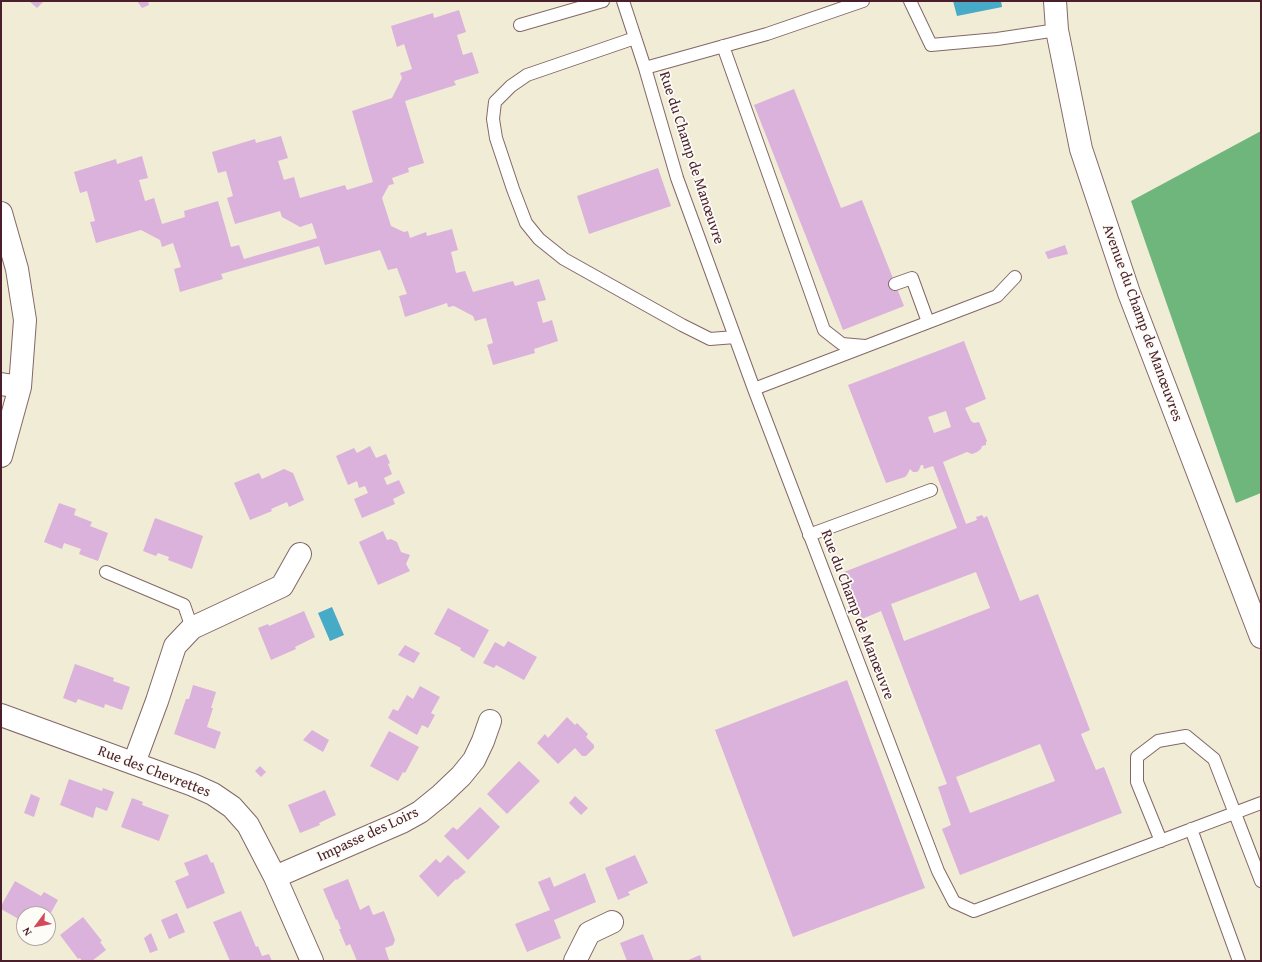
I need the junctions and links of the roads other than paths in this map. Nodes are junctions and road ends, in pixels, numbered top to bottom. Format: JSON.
{"nodes":[{"id":1,"x":603,"y":1,"type":"edge"},
{"id":2,"x":622,"y":1,"type":"edge"},
{"id":3,"x":862,"y":1,"type":"edge"},
{"id":4,"x":910,"y":1,"type":"edge"},
{"id":5,"x":1055,"y":1,"type":"edge"},
{"id":6,"x":831,"y":6,"type":"edge"},
{"id":7,"x":520,"y":25,"type":"dead end"},
{"id":8,"x":1057,"y":30,"type":"junction"},
{"id":9,"x":635,"y":38,"type":"junction"},
{"id":10,"x":723,"y":46,"type":"junction"},
{"id":11,"x":645,"y":68,"type":"junction"},
{"id":12,"x":1,"y":213,"type":"edge"},
{"id":13,"x":1015,"y":276,"type":"dead end"},
{"id":14,"x":895,"y":284,"type":"dead end"},
{"id":15,"x":928,"y":322,"type":"junction"},
{"id":16,"x":735,"y":337,"type":"junction"},
{"id":17,"x":865,"y":346,"type":"junction"},
{"id":18,"x":11,"y":385,"type":"edge"},
{"id":19,"x":754,"y":389,"type":"junction"},
{"id":20,"x":1,"y":456,"type":"edge"},
{"id":21,"x":931,"y":490,"type":"dead end"},
{"id":22,"x":810,"y":535,"type":"junction"},
{"id":23,"x":300,"y":554,"type":"dead end"},
{"id":24,"x":106,"y":572,"type":"dead end"},
{"id":25,"x":192,"y":628,"type":"junction"},
{"id":26,"x":1261,"y":637,"type":"edge"},
{"id":27,"x":1,"y":715,"type":"edge"},
{"id":28,"x":490,"y":721,"type":"dead end"},
{"id":29,"x":134,"y":763,"type":"junction"},
{"id":30,"x":1261,"y":803,"type":"edge"},
{"id":31,"x":1235,"y":812,"type":"junction"},
{"id":32,"x":1191,"y":829,"type":"junction"},
{"id":33,"x":1161,"y":840,"type":"junction"},
{"id":34,"x":275,"y":877,"type":"junction"},
{"id":35,"x":1261,"y":881,"type":"edge"},
{"id":36,"x":612,"y":922,"type":"dead end"},
{"id":37,"x":312,"y":961,"type":"edge"},
{"id":38,"x":575,"y":961,"type":"edge"},
{"id":39,"x":1239,"y":961,"type":"edge"}],
"edges":[{"from":1,"to":7,"type":"lane"},
{"from":2,"to":9,"type":"lane"},
{"from":3,"to":6,"type":"lane","name":"Rue du Champ de Manœuvre"},
{"from":4,"to":8,"type":"lane"},
{"from":5,"to":8,"type":"street","name":"Avenue du Champ de Manœuvres"},
{"from":6,"to":10,"type":"lane","name":"Rue du Champ de Manœuvre"},
{"from":8,"to":26,"type":"street","name":"Avenue du Champ de Manœuvres"},
{"from":9,"to":11,"type":"lane"},
{"from":9,"to":16,"type":"lane"},
{"from":10,"to":11,"type":"lane","name":"Rue du Champ de Manœuvre"},
{"from":10,"to":17,"type":"lane"},
{"from":11,"to":16,"type":"lane","name":"Rue du Champ de Manœuvre"},
{"from":12,"to":18,"type":"street"},
{"from":13,"to":15,"type":"lane"},
{"from":14,"to":15,"type":"lane"},
{"from":15,"to":17,"type":"lane"},
{"from":16,"to":19,"type":"lane","name":"Rue du Champ de Manœuvre"},
{"from":17,"to":19,"type":"lane"},
{"from":18,"to":20,"type":"street"},
{"from":19,"to":22,"type":"lane","name":"Rue du Champ de Manœuvre"},
{"from":21,"to":22,"type":"lane"},
{"from":22,"to":33,"type":"lane","name":"Rue du Champ de Manœuvre"},
{"from":23,"to":25,"type":"street"},
{"from":24,"to":25,"type":"lane"},
{"from":25,"to":29,"type":"street"},
{"from":27,"to":29,"type":"street","name":"Rue des Chevrettes"},
{"from":28,"to":34,"type":"street","name":"Impasse des Loirs"},
{"from":29,"to":34,"type":"street","name":"Rue des Chevrettes"},
{"from":30,"to":31,"type":"lane"},
{"from":31,"to":32,"type":"lane"},
{"from":31,"to":33,"type":"lane"},
{"from":31,"to":35,"type":"lane"},
{"from":32,"to":33,"type":"lane"},
{"from":32,"to":39,"type":"lane"},
{"from":34,"to":37,"type":"street","name":"Rue des Chevrettes"},
{"from":36,"to":38,"type":"street"}]}
